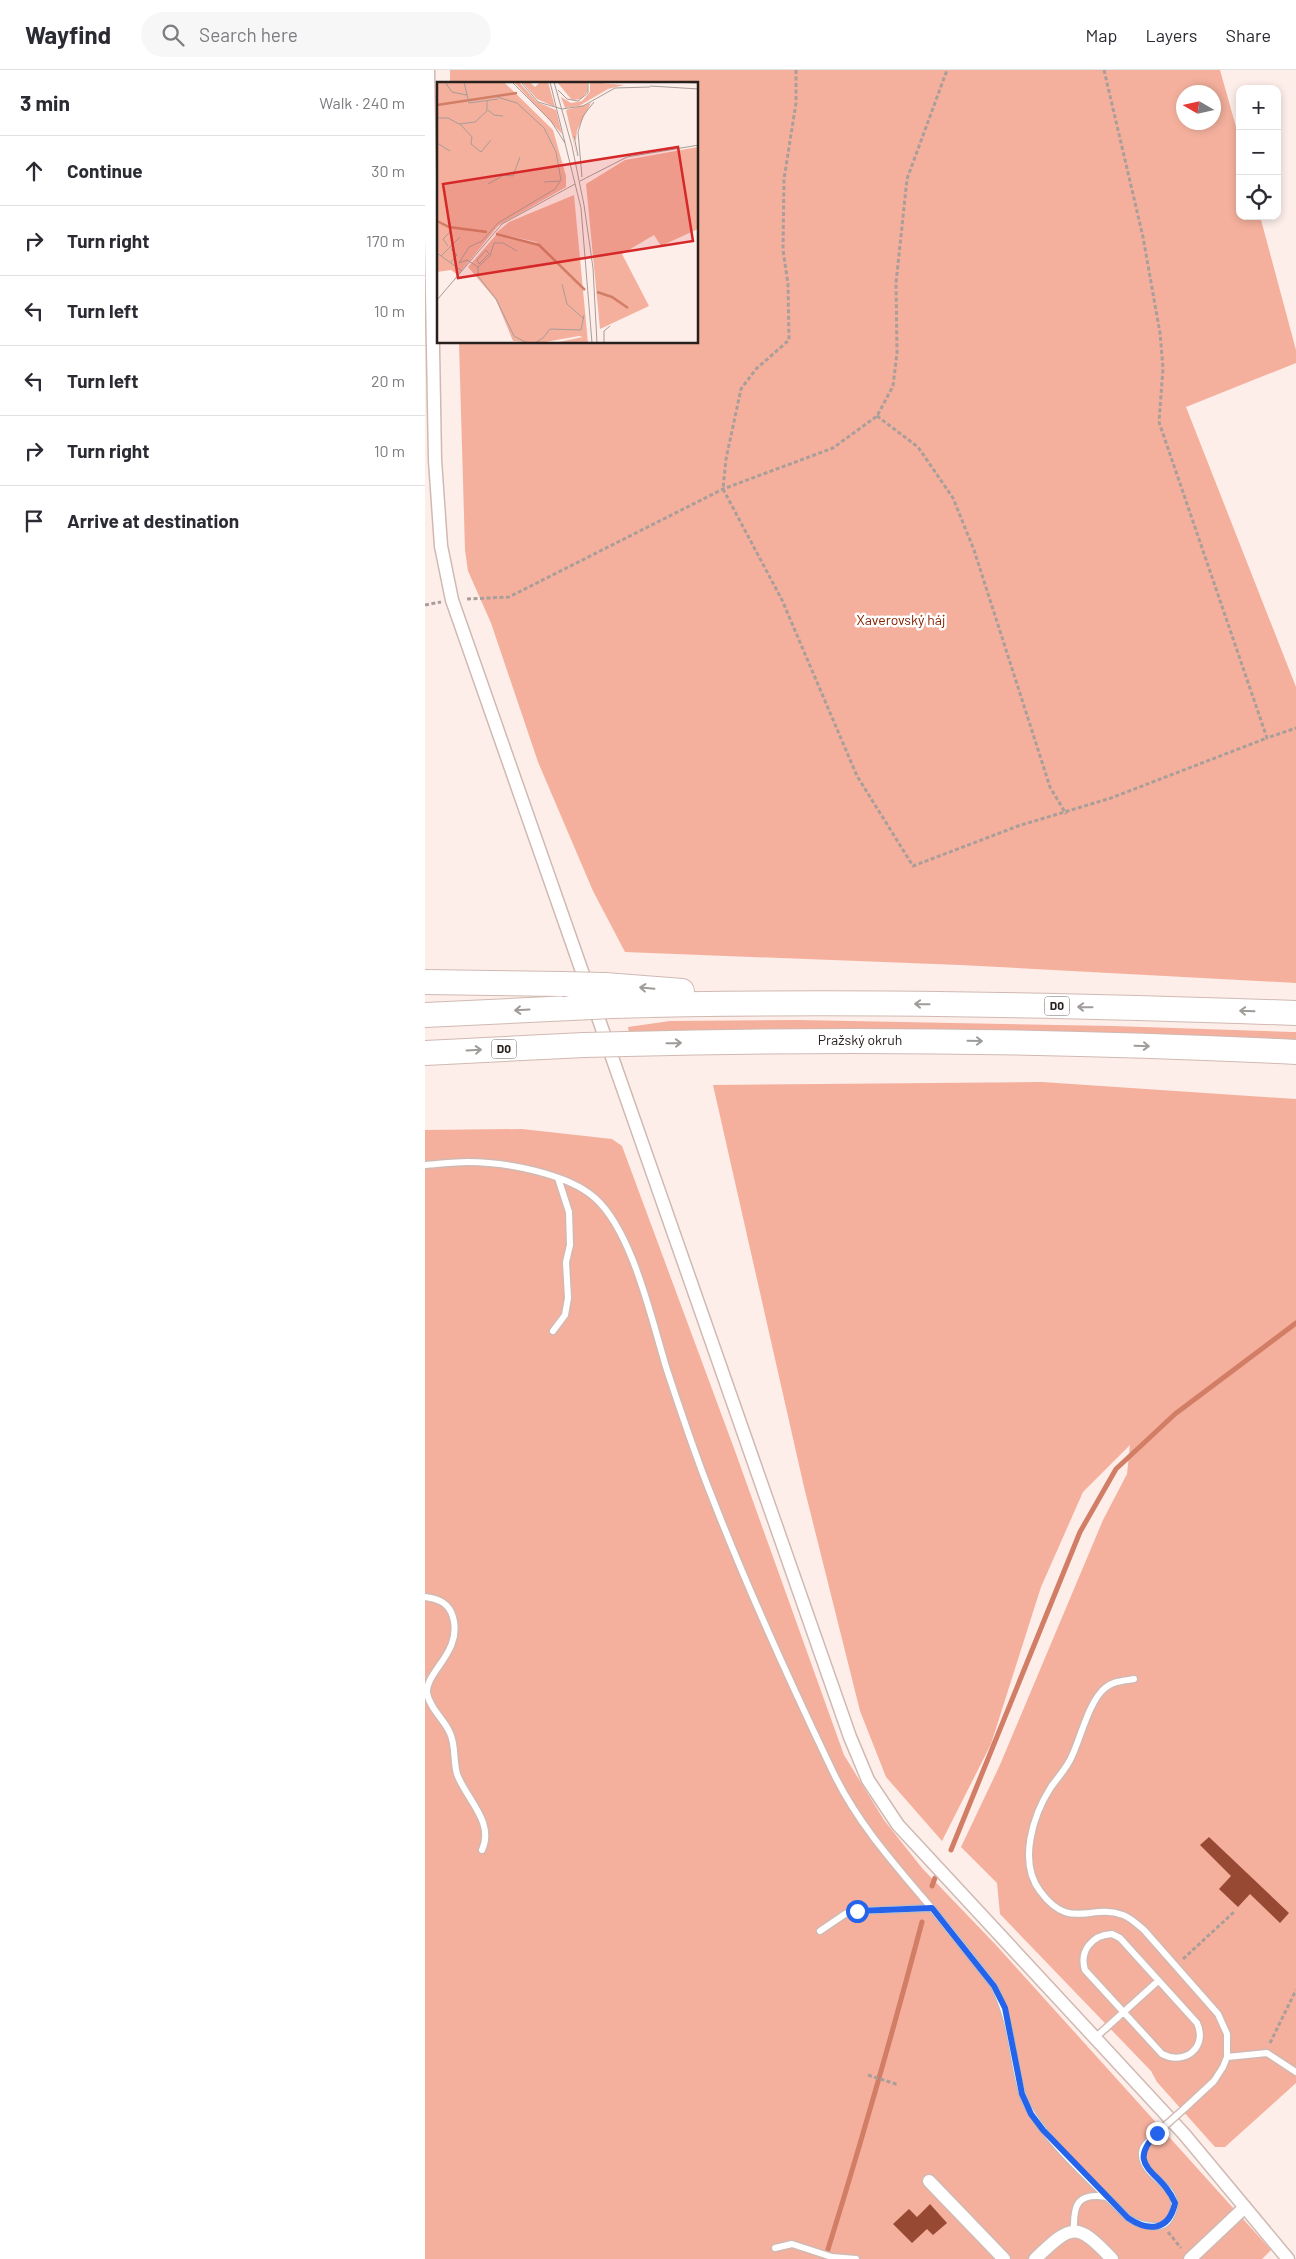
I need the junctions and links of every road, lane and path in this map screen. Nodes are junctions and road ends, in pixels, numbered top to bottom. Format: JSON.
{"nodes":[{"id":1,"x":428,"y":70,"type":"edge"},
{"id":2,"x":797,"y":70,"type":"edge"},
{"id":3,"x":947,"y":70,"type":"edge"},
{"id":4,"x":1104,"y":70,"type":"edge"},
{"id":5,"x":877,"y":416,"type":"junction"},
{"id":6,"x":723,"y":490,"type":"junction"},
{"id":7,"x":452,"y":600,"type":"junction"},
{"id":8,"x":1296,"y":728,"type":"edge"},
{"id":9,"x":1267,"y":738,"type":"junction"},
{"id":10,"x":1066,"y":814,"type":"junction"},
{"id":11,"x":425,"y":982,"type":"edge"},
{"id":12,"x":562,"y":984,"type":"junction"},
{"id":13,"x":425,"y":986,"type":"edge"},
{"id":14,"x":608,"y":996,"type":"junction"},
{"id":15,"x":1296,"y":1012,"type":"edge"},
{"id":16,"x":425,"y":1015,"type":"edge"},
{"id":17,"x":1296,"y":1052,"type":"edge"},
{"id":18,"x":425,"y":1053,"type":"edge"},
{"id":19,"x":425,"y":1165,"type":"edge"},
{"id":20,"x":558,"y":1178,"type":"junction"},
{"id":21,"x":553,"y":1331,"type":"dead end"},
{"id":22,"x":425,"y":1597,"type":"edge"},
{"id":23,"x":1134,"y":1680,"type":"dead end"},
{"id":24,"x":482,"y":1850,"type":"dead end"},
{"id":25,"x":932,"y":1908,"type":"junction"},
{"id":26,"x":1235,"y":1912,"type":"dead end"},
{"id":27,"x":820,"y":1931,"type":"dead end"},
{"id":28,"x":1175,"y":1966,"type":"junction"},
{"id":29,"x":1158,"y":1981,"type":"junction"},
{"id":30,"x":1296,"y":1990,"type":"edge"},
{"id":31,"x":1124,"y":2012,"type":"junction"},
{"id":32,"x":1095,"y":2037,"type":"junction"},
{"id":33,"x":1267,"y":2052,"type":"junction"},
{"id":34,"x":1227,"y":2057,"type":"junction"},
{"id":35,"x":1296,"y":2072,"type":"edge"},
{"id":36,"x":868,"y":2075,"type":"dead end"},
{"id":37,"x":899,"y":2085,"type":"dead end"},
{"id":38,"x":929,"y":2181,"type":"dead end"},
{"id":39,"x":1107,"y":2196,"type":"junction"},
{"id":40,"x":1245,"y":2207,"type":"junction"},
{"id":41,"x":1162,"y":2226,"type":"junction"},
{"id":42,"x":1074,"y":2231,"type":"junction"},
{"id":43,"x":775,"y":2248,"type":"dead end"},
{"id":44,"x":856,"y":2259,"type":"edge"},
{"id":45,"x":1004,"y":2259,"type":"edge"},
{"id":46,"x":1035,"y":2259,"type":"edge"},
{"id":47,"x":1112,"y":2259,"type":"edge"},
{"id":48,"x":1190,"y":2259,"type":"edge"},
{"id":49,"x":1288,"y":2259,"type":"edge"}],
"edges":[{"from":1,"to":7,"type":"street"},
{"from":2,"to":6,"type":"path"},
{"from":3,"to":5,"type":"path"},
{"from":4,"to":9,"type":"path"},
{"from":5,"to":6,"type":"path"},
{"from":5,"to":10,"type":"path"},
{"from":6,"to":7,"type":"path"},
{"from":6,"to":10,"type":"path"},
{"from":7,"to":32,"type":"street"},
{"from":8,"to":9,"type":"path"},
{"from":9,"to":10,"type":"path"},
{"from":11,"to":12,"type":"highway"},
{"from":12,"to":13,"type":"lane"},
{"from":12,"to":14,"type":"highway","bridge":true},
{"from":15,"to":14,"type":"highway","number":"D0","one_way":true},
{"from":14,"to":16,"type":"highway","number":"D0","one_way":true,"bridge":true},
{"from":18,"to":17,"type":"highway","name":"Pražský okruh","number":"D0","one_way":true,"bridge":true},
{"from":19,"to":20,"type":"lane"},
{"from":20,"to":21,"type":"lane"},
{"from":20,"to":25,"type":"lane"},
{"from":22,"to":24,"type":"lane"},
{"from":23,"to":28,"type":"lane"},
{"from":25,"to":27,"type":"lane"},
{"from":25,"to":39,"type":"lane"},
{"from":26,"to":28,"type":"path"},
{"from":28,"to":34,"type":"lane"},
{"from":29,"to":31,"type":"lane"},
{"from":29,"to":31,"type":"lane"},
{"from":29,"to":31,"type":"lane"},
{"from":30,"to":33,"type":"path"},
{"from":31,"to":32,"type":"lane"},
{"from":32,"to":40,"type":"street"},
{"from":33,"to":34,"type":"lane"},
{"from":33,"to":35,"type":"lane"},
{"from":34,"to":41,"type":"lane","bridge":true},
{"from":36,"to":37,"type":"path"},
{"from":38,"to":45,"type":"street"},
{"from":39,"to":41,"type":"lane"},
{"from":39,"to":42,"type":"lane"},
{"from":40,"to":48,"type":"street"},
{"from":40,"to":49,"type":"street"},
{"from":41,"to":48,"type":"path"},
{"from":42,"to":46,"type":"street"},
{"from":42,"to":47,"type":"street"},
{"from":43,"to":44,"type":"lane"}]}
